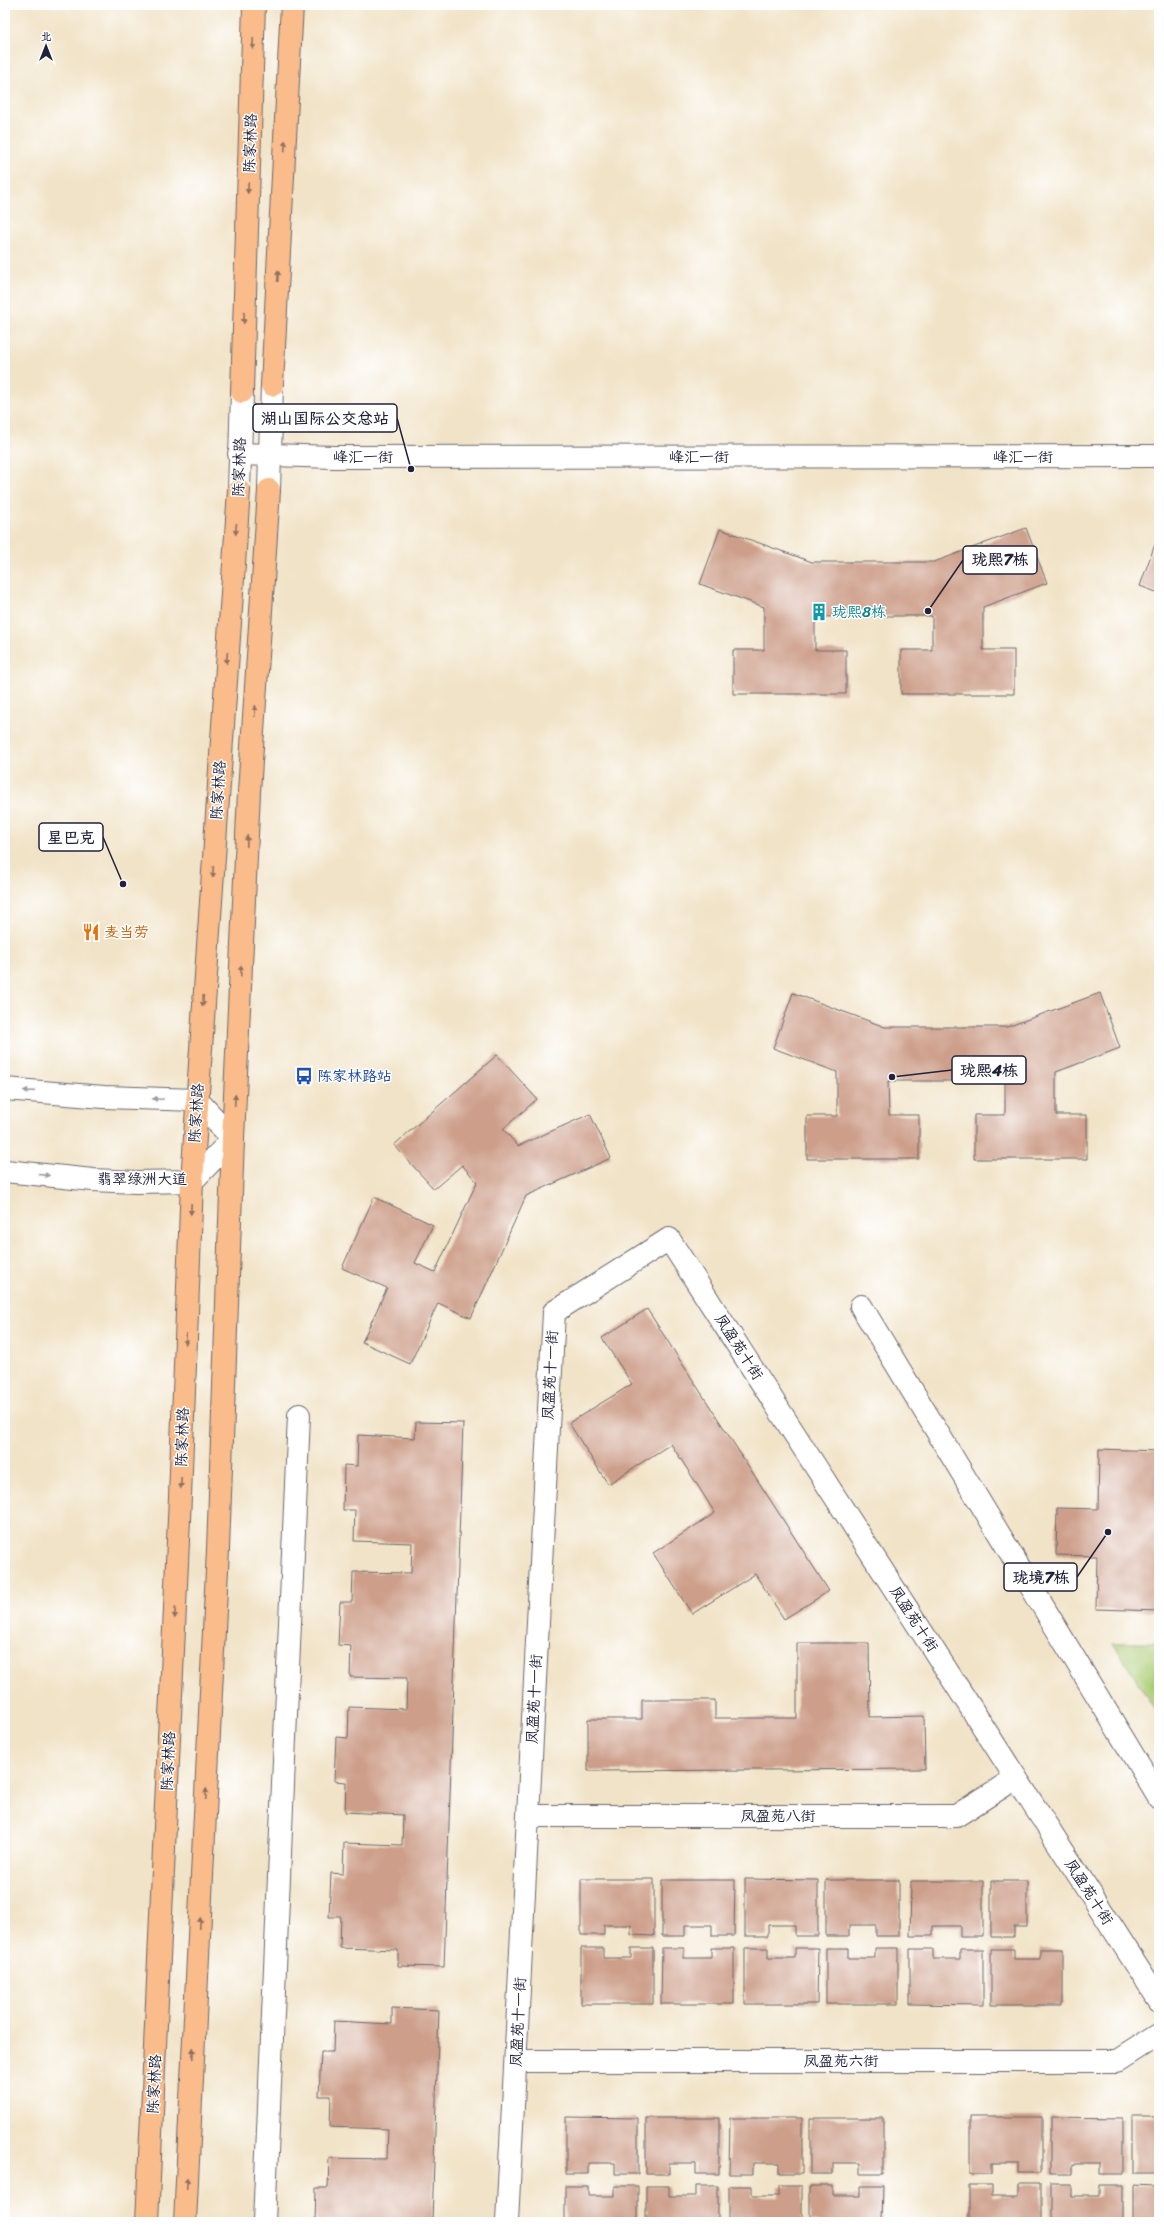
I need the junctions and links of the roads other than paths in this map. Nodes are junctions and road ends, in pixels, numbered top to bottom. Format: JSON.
{"nodes":[{"id":1,"x":254,"y":5,"type":"edge"},
{"id":2,"x":292,"y":5,"type":"edge"},
{"id":3,"x":272,"y":385,"type":"joint"},
{"id":4,"x":242,"y":392,"type":"joint"},
{"id":5,"x":239,"y":454,"type":"junction"},
{"id":6,"x":270,"y":456,"type":"junction"},
{"id":7,"x":1159,"y":456,"type":"edge"},
{"id":8,"x":239,"y":490,"type":"joint"},
{"id":9,"x":269,"y":490,"type":"joint"},
{"id":10,"x":5,"y":1089,"type":"edge"},
{"id":11,"x":197,"y":1100,"type":"junction"},
{"id":12,"x":233,"y":1139,"type":"junction"},
{"id":13,"x":5,"y":1171,"type":"edge"},
{"id":14,"x":192,"y":1181,"type":"junction"},
{"id":15,"x":669,"y":1239,"type":"joint"},
{"id":16,"x":861,"y":1306,"type":"dead end"},
{"id":17,"x":299,"y":1415,"type":"dead end"},
{"id":18,"x":1016,"y":1778,"type":"junction"},
{"id":19,"x":1159,"y":1798,"type":"edge"},
{"id":20,"x":528,"y":1816,"type":"junction"},
{"id":21,"x":1159,"y":2000,"type":"edge"},
{"id":22,"x":1159,"y":2034,"type":"edge"},
{"id":23,"x":516,"y":2061,"type":"junction"},
{"id":24,"x":147,"y":2222,"type":"edge"},
{"id":25,"x":185,"y":2222,"type":"edge"},
{"id":26,"x":264,"y":2222,"type":"edge"},
{"id":27,"x":508,"y":2222,"type":"edge"}],
"edges":[{"from":1,"to":4,"type":"main road","name":"陈家林路","one_way":true},
{"from":3,"to":2,"type":"main road","name":"陈家林路","one_way":true},
{"from":3,"to":6,"type":"street","name":"陈家林路"},
{"from":4,"to":5,"type":"street","name":"陈家林路"},
{"from":5,"to":6,"type":"street","name":"峰汇一街"},
{"from":5,"to":8,"type":"street","name":"陈家林路"},
{"from":6,"to":7,"type":"street","name":"峰汇一街"},
{"from":6,"to":9,"type":"street","name":"陈家林路"},
{"from":8,"to":11,"type":"main road","name":"陈家林路","one_way":true},
{"from":12,"to":9,"type":"main road","name":"陈家林路","one_way":true},
{"from":11,"to":10,"type":"street","one_way":true},
{"from":11,"to":12,"type":"street"},
{"from":11,"to":14,"type":"main road","name":"陈家林路"},
{"from":12,"to":14,"type":"street","name":"翡翠绿洲大道"},
{"from":25,"to":12,"type":"main road","name":"陈家林路","one_way":true},
{"from":13,"to":14,"type":"street","name":"翡翠绿洲大道","one_way":true},
{"from":14,"to":24,"type":"main road","name":"陈家林路","one_way":true},
{"from":15,"to":18,"type":"street","name":"凤盈苑十街"},
{"from":15,"to":20,"type":"street","name":"凤盈苑十一街"},
{"from":16,"to":19,"type":"street"},
{"from":17,"to":26,"type":"street"},
{"from":18,"to":20,"type":"street","name":"凤盈苑八街"},
{"from":18,"to":21,"type":"street","name":"凤盈苑十街"},
{"from":20,"to":23,"type":"street","name":"凤盈苑十一街"},
{"from":22,"to":23,"type":"street","name":"凤盈苑六街"},
{"from":23,"to":27,"type":"street","name":"凤盈苑十一街"}]}
